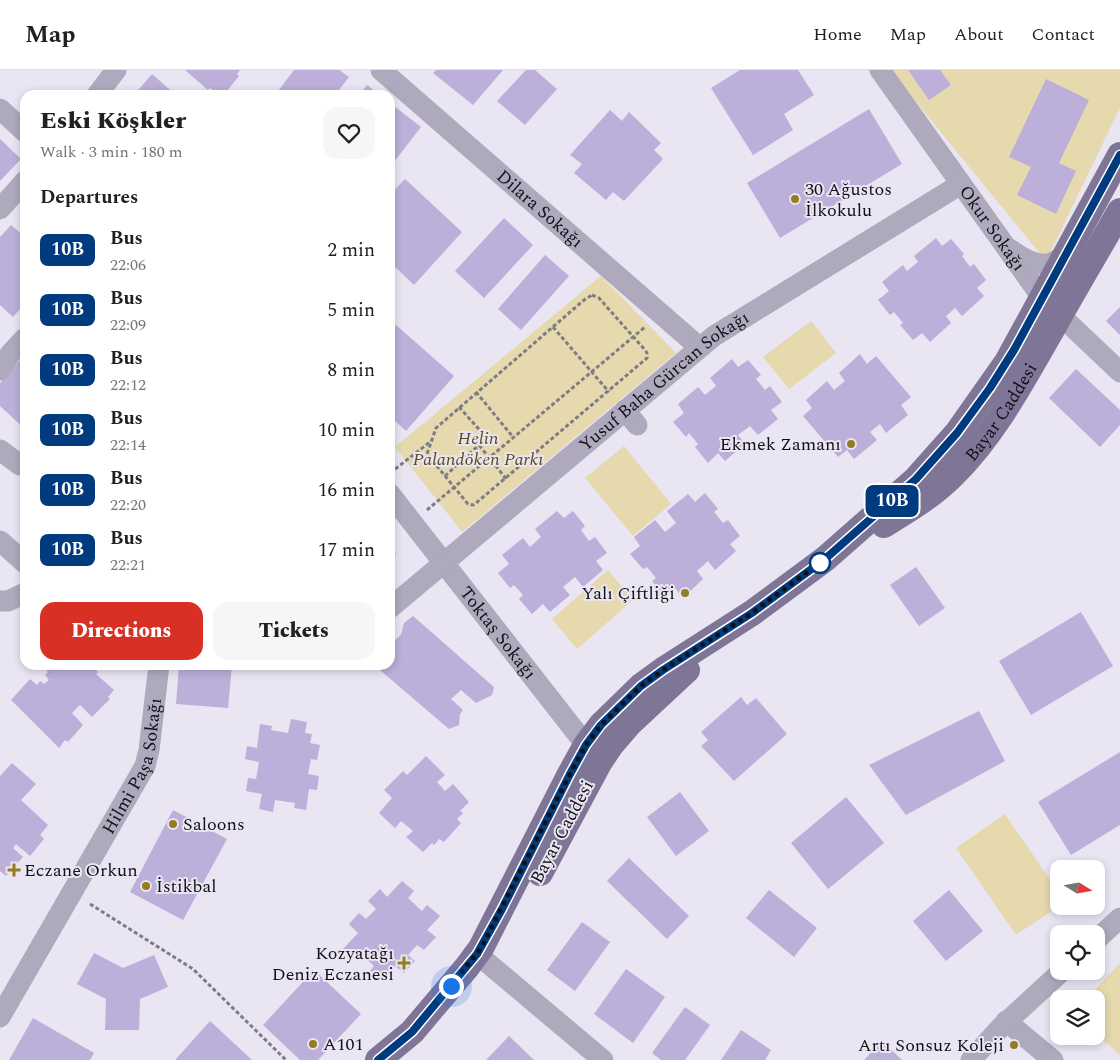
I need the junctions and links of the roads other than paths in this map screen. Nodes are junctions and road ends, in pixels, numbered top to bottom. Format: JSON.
{"nodes":[{"id":1,"x":116,"y":70,"type":"edge"},
{"id":2,"x":381,"y":70,"type":"edge"},
{"id":3,"x":880,"y":70,"type":"edge"},
{"id":4,"x":101,"y":90,"type":"edge"},
{"id":5,"x":0,"y":109,"type":"edge"},
{"id":6,"x":20,"y":127,"type":"edge"},
{"id":7,"x":1120,"y":155,"type":"edge"},
{"id":8,"x":961,"y":184,"type":"junction"},
{"id":9,"x":20,"y":187,"type":"edge"},
{"id":10,"x":0,"y":209,"type":"edge"},
{"id":11,"x":1120,"y":211,"type":"edge"},
{"id":12,"x":1072,"y":244,"type":"junction"},
{"id":13,"x":1006,"y":247,"type":"junction"},
{"id":14,"x":1051,"y":307,"type":"junction"},
{"id":15,"x":20,"y":343,"type":"edge"},
{"id":16,"x":699,"y":347,"type":"junction"},
{"id":17,"x":0,"y":370,"type":"edge"},
{"id":18,"x":1120,"y":372,"type":"edge"},
{"id":19,"x":0,"y":450,"type":"edge"},
{"id":20,"x":20,"y":465,"type":"dead end"},
{"id":21,"x":395,"y":501,"type":"edge"},
{"id":22,"x":0,"y":541,"type":"edge"},
{"id":23,"x":20,"y":559,"type":"edge"},
{"id":24,"x":444,"y":563,"type":"junction"},
{"id":25,"x":395,"y":604,"type":"edge"},
{"id":26,"x":738,"y":622,"type":"junction"},
{"id":27,"x":158,"y":670,"type":"edge"},
{"id":28,"x":615,"y":739,"type":"junction"},
{"id":29,"x":586,"y":745,"type":"junction"},
{"id":30,"x":1120,"y":918,"type":"edge"},
{"id":31,"x":1105,"y":932,"type":"edge"},
{"id":32,"x":483,"y":960,"type":"junction"},
{"id":33,"x":1052,"y":980,"type":"edge"},
{"id":34,"x":0,"y":1017,"type":"edge"},
{"id":35,"x":1006,"y":1021,"type":"junction"},
{"id":36,"x":378,"y":1060,"type":"edge"},
{"id":37,"x":407,"y":1060,"type":"edge"},
{"id":38,"x":603,"y":1060,"type":"edge"},
{"id":39,"x":971,"y":1060,"type":"edge"},
{"id":40,"x":1053,"y":1060,"type":"edge"}],
"edges":[{"from":1,"to":4,"type":"street"},
{"from":2,"to":16,"type":"street","name":"Dilara Sokağı"},
{"from":3,"to":8,"type":"street","name":"Okur Sokağı"},
{"from":5,"to":6,"type":"street"},
{"from":7,"to":12,"type":"main road","name":"Bayar Caddesi"},
{"from":8,"to":13,"type":"street","name":"Okur Sokağı"},
{"from":8,"to":16,"type":"street","name":"Yusuf Baha Gürcan Sokağı"},
{"from":9,"to":10,"type":"street"},
{"from":11,"to":14,"type":"main road","name":"Bayar Caddesi"},
{"from":12,"to":13,"type":"street"},
{"from":12,"to":14,"type":"main road","name":"Bayar Caddesi"},
{"from":13,"to":14,"type":"street","name":"Okur Sokağı"},
{"from":14,"to":18,"type":"street","name":"Okur Sokağı"},
{"from":14,"to":26,"type":"main road","name":"Bayar Caddesi"},
{"from":15,"to":17,"type":"street"},
{"from":16,"to":24,"type":"street","name":"Yusuf Baha Gürcan Sokağı"},
{"from":19,"to":20,"type":"street"},
{"from":21,"to":24,"type":"street","name":"Toktaş Sokağı"},
{"from":22,"to":23,"type":"street"},
{"from":24,"to":25,"type":"street","name":"Yusuf Baha Gürcan Sokağı"},
{"from":24,"to":29,"type":"street","name":"Toktaş Sokağı"},
{"from":26,"to":28,"type":"main road","name":"Bayar Caddesi"},
{"from":26,"to":29,"type":"main road","name":"Bayar Caddesi"},
{"from":27,"to":34,"type":"street","name":"Hilmi Paşa Sokağı"},
{"from":28,"to":29,"type":"street"},
{"from":28,"to":32,"type":"main road","name":"Bayar Caddesi"},
{"from":29,"to":32,"type":"main road","name":"Bayar Caddesi"},
{"from":30,"to":31,"type":"street"},
{"from":32,"to":36,"type":"main road","name":"Bayar Caddesi"},
{"from":32,"to":37,"type":"main road","name":"Bayar Caddesi"},
{"from":32,"to":38,"type":"street"},
{"from":33,"to":35,"type":"street"},
{"from":35,"to":39,"type":"street"},
{"from":35,"to":40,"type":"street"}]}
